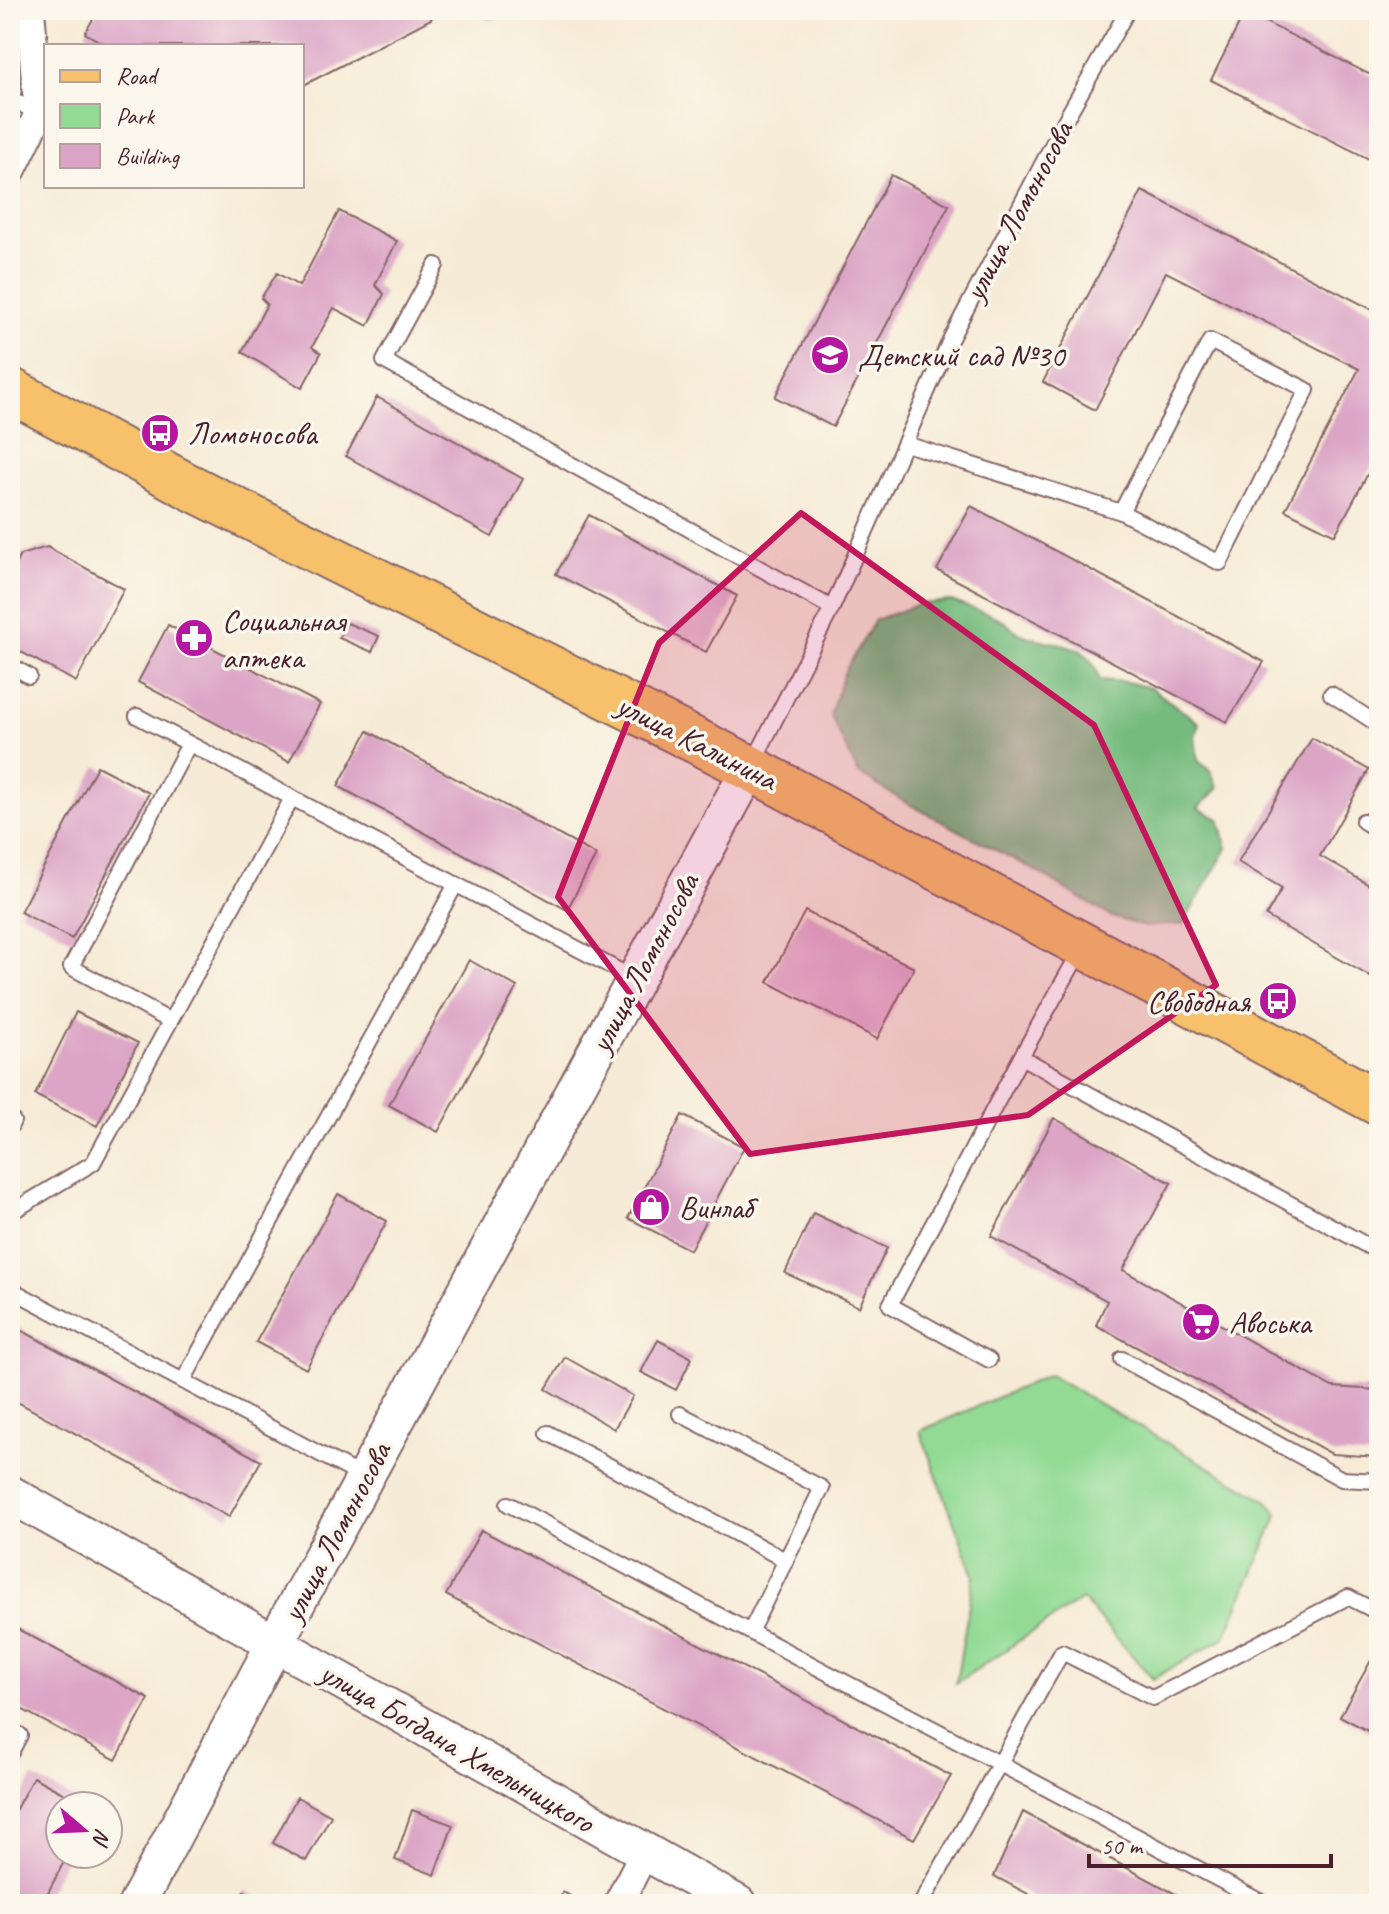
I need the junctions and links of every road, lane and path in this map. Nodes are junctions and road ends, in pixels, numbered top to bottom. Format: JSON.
{"nodes":[{"id":1,"x":30,"y":10,"type":"edge"},
{"id":2,"x":1128,"y":10,"type":"edge"},
{"id":3,"x":10,"y":98,"type":"edge"},
{"id":4,"x":39,"y":114,"type":"junction"},
{"id":5,"x":10,"y":173,"type":"edge"},
{"id":6,"x":436,"y":265,"type":"dead end"},
{"id":7,"x":10,"y":390,"type":"edge"},
{"id":8,"x":906,"y":444,"type":"junction"},
{"id":9,"x":1121,"y":512,"type":"junction"},
{"id":10,"x":832,"y":608,"type":"junction"},
{"id":11,"x":10,"y":665,"type":"edge"},
{"id":12,"x":29,"y":676,"type":"dead end"},
{"id":13,"x":1331,"y":694,"type":"dead end"},
{"id":14,"x":137,"y":716,"type":"dead end"},
{"id":15,"x":1379,"y":725,"type":"edge"},
{"id":16,"x":189,"y":744,"type":"junction"},
{"id":17,"x":750,"y":768,"type":"junction"},
{"id":18,"x":292,"y":798,"type":"junction"},
{"id":19,"x":1363,"y":821,"type":"dead end"},
{"id":20,"x":1379,"y":831,"type":"edge"},
{"id":21,"x":456,"y":884,"type":"junction"},
{"id":22,"x":1083,"y":946,"type":"junction"},
{"id":23,"x":635,"y":979,"type":"junction"},
{"id":24,"x":170,"y":1021,"type":"junction"},
{"id":25,"x":1021,"y":1057,"type":"junction"},
{"id":26,"x":1379,"y":1103,"type":"edge"},
{"id":27,"x":10,"y":1213,"type":"edge"},
{"id":28,"x":1379,"y":1252,"type":"edge"},
{"id":29,"x":10,"y":1289,"type":"edge"},
{"id":30,"x":1122,"y":1359,"type":"dead end"},
{"id":31,"x":989,"y":1360,"type":"dead end"},
{"id":32,"x":183,"y":1381,"type":"junction"},
{"id":33,"x":680,"y":1414,"type":"dead end"},
{"id":34,"x":548,"y":1433,"type":"dead end"},
{"id":35,"x":365,"y":1478,"type":"junction"},
{"id":36,"x":1379,"y":1481,"type":"edge"},
{"id":37,"x":10,"y":1494,"type":"edge"},
{"id":38,"x":508,"y":1504,"type":"dead end"},
{"id":39,"x":785,"y":1560,"type":"junction"},
{"id":40,"x":1379,"y":1613,"type":"edge"},
{"id":41,"x":750,"y":1632,"type":"junction"},
{"id":42,"x":275,"y":1643,"type":"junction"},
{"id":43,"x":10,"y":1730,"type":"edge"},
{"id":44,"x":10,"y":1754,"type":"edge"},
{"id":45,"x":1000,"y":1763,"type":"junction"},
{"id":46,"x":644,"y":1853,"type":"junction"},
{"id":47,"x":137,"y":1904,"type":"edge"},
{"id":48,"x":618,"y":1904,"type":"edge"},
{"id":49,"x":738,"y":1904,"type":"edge"},
{"id":50,"x":921,"y":1904,"type":"edge"},
{"id":51,"x":1265,"y":1904,"type":"edge"}],
"edges":[{"from":1,"to":4,"type":"street"},
{"from":2,"to":8,"type":"lane","name":"улица Ломоносова"},
{"from":3,"to":4,"type":"lane"},
{"from":4,"to":5,"type":"street"},
{"from":6,"to":10,"type":"lane"},
{"from":7,"to":17,"type":"main road","name":"улица Калинина"},
{"from":8,"to":9,"type":"lane"},
{"from":8,"to":10,"type":"lane","name":"улица Ломоносова"},
{"from":9,"to":9,"type":"lane"},
{"from":10,"to":17,"type":"lane","name":"улица Ломоносова"},
{"from":11,"to":12,"type":"lane"},
{"from":13,"to":15,"type":"lane"},
{"from":14,"to":16,"type":"lane"},
{"from":16,"to":18,"type":"lane"},
{"from":16,"to":24,"type":"lane"},
{"from":17,"to":22,"type":"main road","name":"улица Калинина"},
{"from":17,"to":23,"type":"street","name":"улица Ломоносова"},
{"from":18,"to":21,"type":"lane"},
{"from":18,"to":24,"type":"lane"},
{"from":19,"to":20,"type":"lane"},
{"from":21,"to":23,"type":"lane"},
{"from":21,"to":32,"type":"lane"},
{"from":22,"to":25,"type":"lane"},
{"from":22,"to":26,"type":"main road","name":"улица Калинина"},
{"from":23,"to":35,"type":"street","name":"улица Ломоносова"},
{"from":24,"to":27,"type":"lane"},
{"from":25,"to":28,"type":"lane"},
{"from":25,"to":31,"type":"lane"},
{"from":29,"to":32,"type":"lane"},
{"from":30,"to":36,"type":"lane"},
{"from":32,"to":35,"type":"lane"},
{"from":33,"to":39,"type":"lane"},
{"from":34,"to":39,"type":"lane"},
{"from":35,"to":42,"type":"street","name":"улица Ломоносова"},
{"from":37,"to":42,"type":"street","name":"улица Богдана Хмельницкого"},
{"from":38,"to":41,"type":"lane"},
{"from":39,"to":41,"type":"lane"},
{"from":40,"to":45,"type":"lane"},
{"from":41,"to":45,"type":"lane"},
{"from":42,"to":46,"type":"street","name":"улица Богдана Хмельницкого"},
{"from":42,"to":47,"type":"street","name":"улица Ломоносова"},
{"from":43,"to":44,"type":"lane"},
{"from":45,"to":50,"type":"lane"},
{"from":45,"to":51,"type":"lane"},
{"from":46,"to":48,"type":"street"},
{"from":46,"to":49,"type":"street","name":"улица Богдана Хмельницкого"}]}
